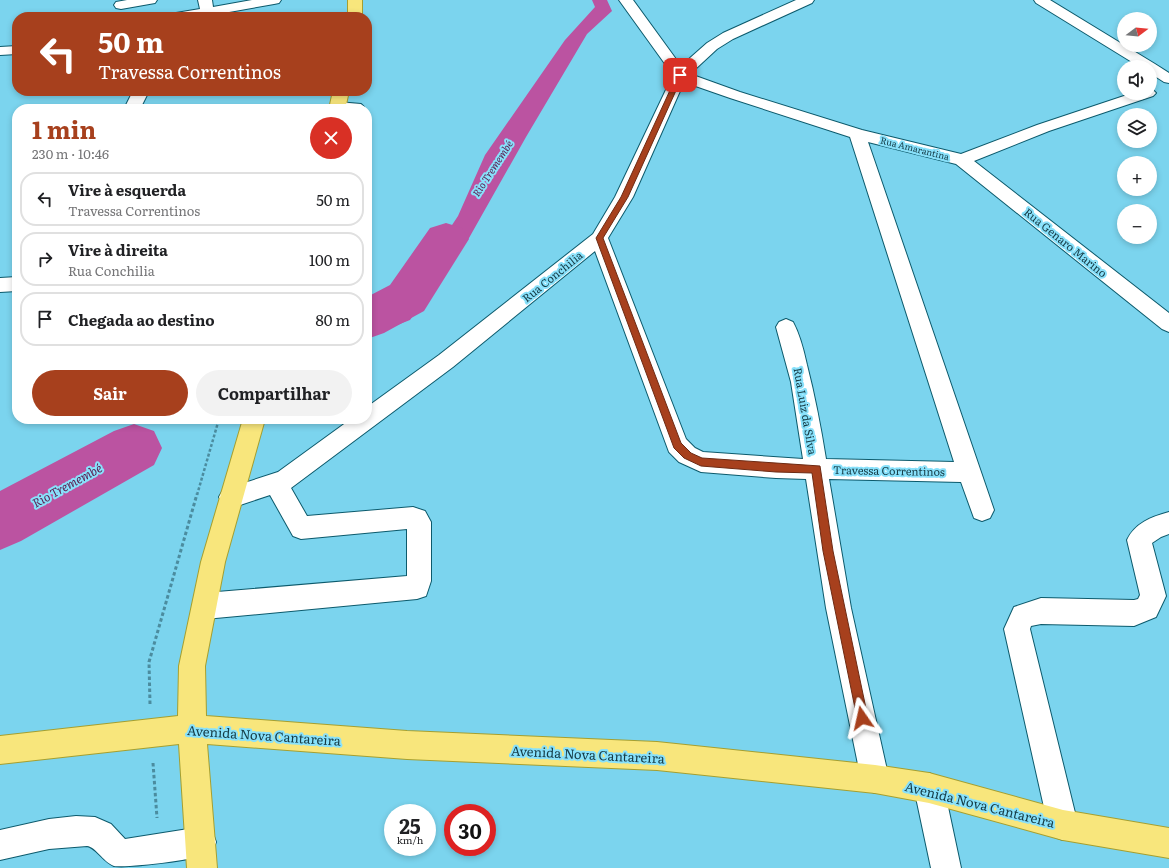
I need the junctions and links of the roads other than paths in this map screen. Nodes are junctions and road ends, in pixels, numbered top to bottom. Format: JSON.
{"nodes":[{"id":1,"x":150,"y":0,"type":"edge"},
{"id":2,"x":274,"y":0,"type":"edge"},
{"id":3,"x":355,"y":0,"type":"edge"},
{"id":4,"x":626,"y":0,"type":"edge"},
{"id":5,"x":807,"y":0,"type":"edge"},
{"id":6,"x":1041,"y":0,"type":"edge"},
{"id":7,"x":206,"y":6,"type":"edge"},
{"id":8,"x":123,"y":7,"type":"edge"},
{"id":9,"x":189,"y":12,"type":"edge"},
{"id":10,"x":355,"y":12,"type":"edge"},
{"id":11,"x":12,"y":50,"type":"edge"},
{"id":12,"x":0,"y":51,"type":"edge"},
{"id":13,"x":1139,"y":60,"type":"edge"},
{"id":14,"x":1157,"y":71,"type":"edge"},
{"id":15,"x":680,"y":75,"type":"junction"},
{"id":16,"x":1169,"y":79,"type":"edge"},
{"id":17,"x":1169,"y":86,"type":"edge"},
{"id":18,"x":1157,"y":90,"type":"edge"},
{"id":19,"x":1128,"y":100,"type":"edge"},
{"id":20,"x":857,"y":134,"type":"junction"},
{"id":21,"x":962,"y":160,"type":"junction"},
{"id":22,"x":599,"y":238,"type":"junction"},
{"id":23,"x":12,"y":284,"type":"edge"},
{"id":24,"x":0,"y":285,"type":"edge"},
{"id":25,"x":1169,"y":324,"type":"edge"},
{"id":26,"x":786,"y":327,"type":"dead end"},
{"id":27,"x":372,"y":416,"type":"edge"},
{"id":28,"x":253,"y":424,"type":"edge"},
{"id":29,"x":361,"y":424,"type":"edge"},
{"id":30,"x":816,"y":469,"type":"junction"},
{"id":31,"x":969,"y":472,"type":"junction"},
{"id":32,"x":275,"y":483,"type":"junction"},
{"id":33,"x":231,"y":497,"type":"junction"},
{"id":34,"x":982,"y":510,"type":"dead end"},
{"id":35,"x":1169,"y":523,"type":"edge"},
{"id":36,"x":205,"y":606,"type":"junction"},
{"id":37,"x":192,"y":729,"type":"junction"},
{"id":38,"x":0,"y":750,"type":"edge"},
{"id":39,"x":875,"y":779,"type":"junction"},
{"id":40,"x":929,"y":788,"type":"junction"},
{"id":41,"x":1063,"y":825,"type":"junction"},
{"id":42,"x":1169,"y":843,"type":"edge"},
{"id":43,"x":0,"y":844,"type":"edge"},
{"id":44,"x":201,"y":855,"type":"edge"},
{"id":45,"x":946,"y":868,"type":"edge"}],
"edges":[{"from":1,"to":8,"type":"street"},
{"from":2,"to":7,"type":"street"},
{"from":3,"to":10,"type":"main road"},
{"from":4,"to":15,"type":"street"},
{"from":5,"to":15,"type":"street","name":"Rua Conchilia"},
{"from":6,"to":13,"type":"street"},
{"from":7,"to":9,"type":"street"},
{"from":11,"to":12,"type":"street"},
{"from":14,"to":16,"type":"street"},
{"from":15,"to":20,"type":"street","name":"Rua Amarantina"},
{"from":15,"to":22,"type":"street","name":"Rua Conchilia"},
{"from":17,"to":18,"type":"street","name":"Rua Amarantina"},
{"from":19,"to":21,"type":"street","name":"Rua Amarantina"},
{"from":20,"to":21,"type":"street","name":"Rua Amarantina"},
{"from":20,"to":31,"type":"street"},
{"from":21,"to":25,"type":"street","name":"Rua Genaro Marino"},
{"from":22,"to":27,"type":"street","name":"Rua Conchilia"},
{"from":22,"to":30,"type":"street","name":"Travessa Correntinos"},
{"from":23,"to":24,"type":"street"},
{"from":26,"to":30,"type":"street","name":"Rua Luiz da Silva"},
{"from":28,"to":33,"type":"main road"},
{"from":29,"to":32,"type":"street","name":"Rua Conchilia"},
{"from":30,"to":31,"type":"street","name":"Travessa Correntinos"},
{"from":30,"to":39,"type":"street","name":"Rua Luiz da Silva"},
{"from":31,"to":34,"type":"street"},
{"from":32,"to":33,"type":"street","name":"Rua Conchilia"},
{"from":32,"to":36,"type":"street"},
{"from":33,"to":36,"type":"main road"},
{"from":35,"to":41,"type":"street"},
{"from":36,"to":37,"type":"main road"},
{"from":37,"to":38,"type":"main road","name":"Avenida Nova Cantareira"},
{"from":37,"to":39,"type":"main road","name":"Avenida Nova Cantareira"},
{"from":37,"to":44,"type":"main road"},
{"from":39,"to":40,"type":"main road","name":"Avenida Nova Cantareira"},
{"from":40,"to":41,"type":"main road","name":"Avenida Nova Cantareira"},
{"from":40,"to":45,"type":"street"},
{"from":41,"to":42,"type":"main road","name":"Avenida Nova Cantareira"},
{"from":43,"to":44,"type":"street"}]}
